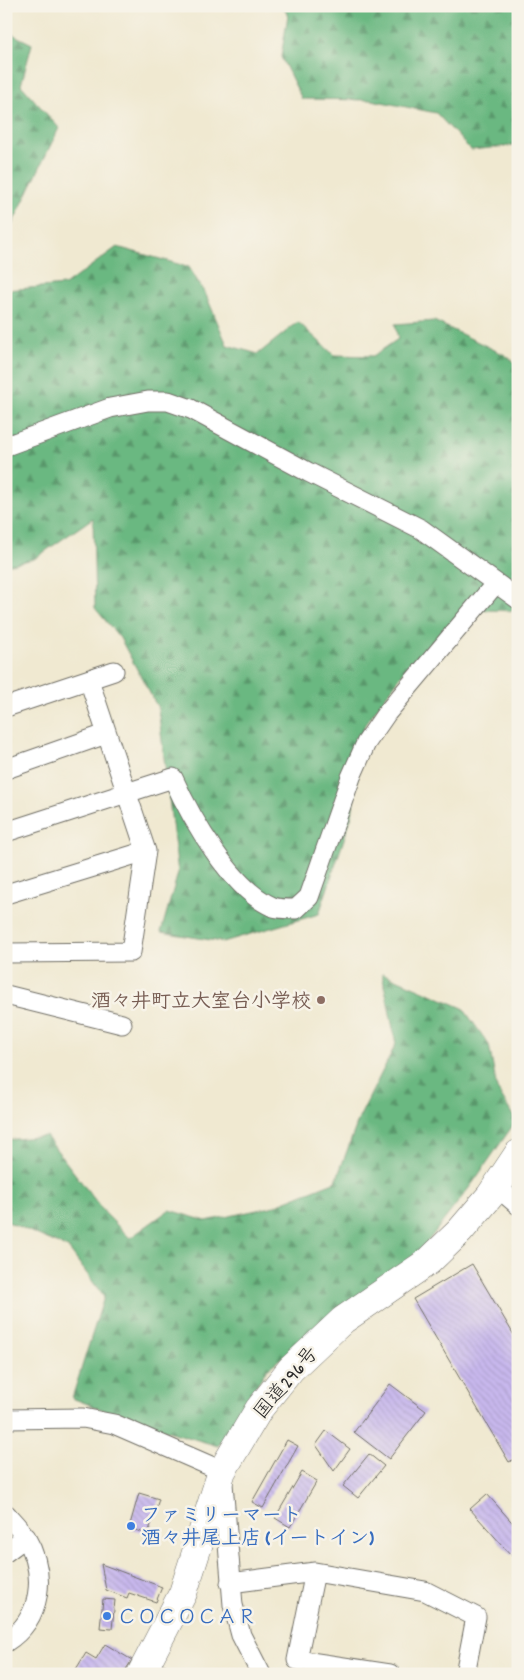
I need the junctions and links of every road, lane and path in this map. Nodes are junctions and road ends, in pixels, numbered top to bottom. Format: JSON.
{"nodes":[{"id":1,"x":6,"y":446,"type":"edge"},
{"id":2,"x":496,"y":583,"type":"junction"},
{"id":3,"x":518,"y":600,"type":"edge"},
{"id":4,"x":114,"y":671,"type":"dead end"},
{"id":5,"x":89,"y":680,"type":"junction"},
{"id":6,"x":6,"y":707,"type":"edge"},
{"id":7,"x":106,"y":734,"type":"junction"},
{"id":8,"x":6,"y":769,"type":"edge"},
{"id":9,"x":125,"y":793,"type":"junction"},
{"id":10,"x":6,"y":832,"type":"edge"},
{"id":11,"x":146,"y":851,"type":"junction"},
{"id":12,"x":6,"y":894,"type":"edge"},
{"id":13,"x":6,"y":953,"type":"edge"},
{"id":14,"x":6,"y":995,"type":"edge"},
{"id":15,"x":122,"y":1024,"type":"dead end"},
{"id":16,"x":518,"y":1154,"type":"edge"},
{"id":17,"x":497,"y":1187,"type":"junction"},
{"id":18,"x":518,"y":1205,"type":"edge"},
{"id":19,"x":6,"y":1419,"type":"edge"},
{"id":20,"x":222,"y":1471,"type":"junction"},
{"id":21,"x":6,"y":1514,"type":"edge"},
{"id":22,"x":26,"y":1537,"type":"junction"},
{"id":23,"x":6,"y":1552,"type":"edge"},
{"id":24,"x":314,"y":1572,"type":"junction"},
{"id":25,"x":230,"y":1583,"type":"junction"},
{"id":26,"x":6,"y":1642,"type":"edge"},
{"id":27,"x":142,"y":1674,"type":"edge"},
{"id":28,"x":161,"y":1674,"type":"edge"},
{"id":29,"x":260,"y":1674,"type":"edge"},
{"id":30,"x":390,"y":1674,"type":"edge"},
{"id":31,"x":465,"y":1674,"type":"edge"}],
"edges":[{"from":1,"to":2,"type":"street"},
{"from":2,"to":3,"type":"street"},
{"from":2,"to":9,"type":"street"},
{"from":4,"to":5,"type":"street"},
{"from":5,"to":6,"type":"street"},
{"from":5,"to":7,"type":"street"},
{"from":7,"to":8,"type":"street"},
{"from":7,"to":9,"type":"street"},
{"from":9,"to":10,"type":"street"},
{"from":9,"to":11,"type":"street"},
{"from":11,"to":12,"type":"street"},
{"from":11,"to":13,"type":"street"},
{"from":14,"to":15,"type":"street"},
{"from":16,"to":17,"type":"highway","name":"国道296号"},
{"from":17,"to":18,"type":"street"},
{"from":17,"to":20,"type":"highway","name":"国道296号"},
{"from":19,"to":20,"type":"street"},
{"from":20,"to":25,"type":"street"},
{"from":20,"to":27,"type":"highway","name":"国道296号"},
{"from":21,"to":22,"type":"street"},
{"from":22,"to":23,"type":"street"},
{"from":22,"to":26,"type":"street"},
{"from":24,"to":25,"type":"street"},
{"from":24,"to":30,"type":"street"},
{"from":24,"to":31,"type":"street"},
{"from":25,"to":29,"type":"street"},
{"from":27,"to":28,"type":"street"}]}
